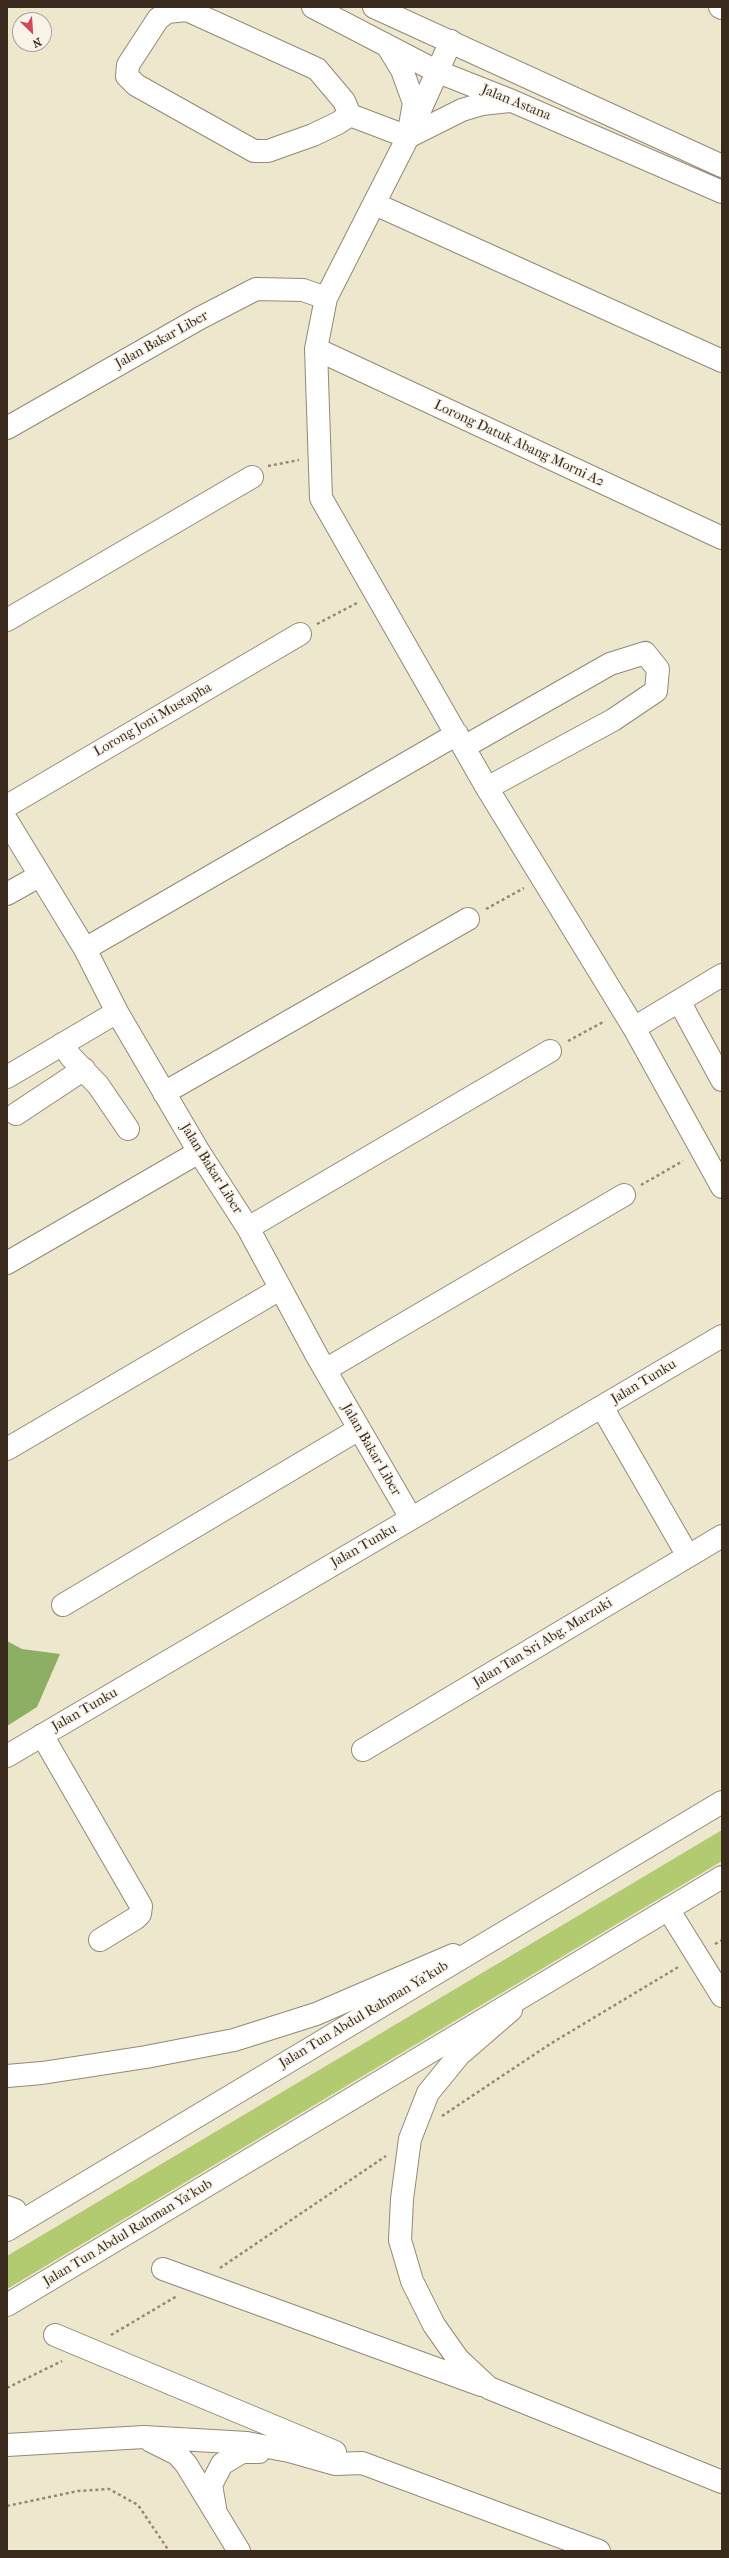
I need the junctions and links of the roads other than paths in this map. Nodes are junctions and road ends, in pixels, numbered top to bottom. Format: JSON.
{"nodes":[{"id":1,"x":313,"y":7,"type":"edge"},
{"id":2,"x":374,"y":7,"type":"edge"},
{"id":3,"x":451,"y":41,"type":"junction"},
{"id":4,"x":388,"y":48,"type":"junction"},
{"id":5,"x":436,"y":71,"type":"junction"},
{"id":6,"x":512,"y":101,"type":"junction"},
{"id":7,"x":350,"y":115,"type":"junction"},
{"id":8,"x":408,"y":138,"type":"junction"},
{"id":9,"x":722,"y":166,"type":"edge"},
{"id":10,"x":722,"y":192,"type":"edge"},
{"id":11,"x":375,"y":204,"type":"junction"},
{"id":12,"x":326,"y":298,"type":"junction"},
{"id":13,"x":316,"y":349,"type":"junction"},
{"id":14,"x":722,"y":361,"type":"edge"},
{"id":15,"x":7,"y":428,"type":"edge"},
{"id":16,"x":252,"y":477,"type":"road end"},
{"id":17,"x":722,"y":538,"type":"edge"},
{"id":18,"x":7,"y":620,"type":"edge"},
{"id":19,"x":300,"y":634,"type":"road end"},
{"id":20,"x":461,"y":740,"type":"junction"},
{"id":21,"x":487,"y":788,"type":"junction"},
{"id":22,"x":7,"y":806,"type":"edge"},
{"id":23,"x":7,"y":821,"type":"edge"},
{"id":24,"x":38,"y":876,"type":"junction"},
{"id":25,"x":7,"y":894,"type":"edge"},
{"id":26,"x":468,"y":919,"type":"road end"},
{"id":27,"x":85,"y":949,"type":"junction"},
{"id":28,"x":722,"y":975,"type":"edge"},
{"id":29,"x":679,"y":1001,"type":"junction"},
{"id":30,"x":117,"y":1012,"type":"junction"},
{"id":31,"x":629,"y":1019,"type":"junction"},
{"id":32,"x":62,"y":1044,"type":"junction"},
{"id":33,"x":550,"y":1051,"type":"road end"},
{"id":34,"x":84,"y":1069,"type":"junction"},
{"id":35,"x":7,"y":1077,"type":"edge"},
{"id":36,"x":722,"y":1080,"type":"edge"},
{"id":37,"x":164,"y":1093,"type":"junction"},
{"id":38,"x":16,"y":1114,"type":"dead end"},
{"id":39,"x":128,"y":1129,"type":"dead end"},
{"id":40,"x":199,"y":1152,"type":"junction"},
{"id":41,"x":722,"y":1187,"type":"edge"},
{"id":42,"x":624,"y":1194,"type":"road end"},
{"id":43,"x":248,"y":1228,"type":"junction"},
{"id":44,"x":7,"y":1263,"type":"edge"},
{"id":45,"x":280,"y":1289,"type":"junction"},
{"id":46,"x":722,"y":1336,"type":"edge"},
{"id":47,"x":325,"y":1370,"type":"junction"},
{"id":48,"x":602,"y":1407,"type":"junction"},
{"id":49,"x":359,"y":1429,"type":"junction"},
{"id":50,"x":7,"y":1449,"type":"edge"},
{"id":51,"x":411,"y":1518,"type":"junction"},
{"id":52,"x":722,"y":1536,"type":"edge"},
{"id":53,"x":688,"y":1556,"type":"junction"},
{"id":54,"x":63,"y":1605,"type":"dead end"},
{"id":55,"x":42,"y":1734,"type":"junction"},
{"id":56,"x":363,"y":1750,"type":"dead end"},
{"id":57,"x":7,"y":1756,"type":"edge"},
{"id":58,"x":722,"y":1802,"type":"edge"},
{"id":59,"x":722,"y":1877,"type":"edge"},
{"id":60,"x":668,"y":1909,"type":"junction"},
{"id":61,"x":491,"y":1938,"type":"junction"},
{"id":62,"x":100,"y":1940,"type":"dead end"},
{"id":63,"x":538,"y":1987,"type":"junction"},
{"id":64,"x":722,"y":1996,"type":"edge"},
{"id":65,"x":7,"y":2076,"type":"edge"},
{"id":66,"x":7,"y":2230,"type":"edge"},
{"id":67,"x":163,"y":2268,"type":"dead end"},
{"id":68,"x":7,"y":2305,"type":"edge"},
{"id":69,"x":55,"y":2336,"type":"dead end"},
{"id":70,"x":489,"y":2388,"type":"junction"},
{"id":71,"x":144,"y":2437,"type":"junction"},
{"id":72,"x":7,"y":2445,"type":"edge"},
{"id":73,"x":289,"y":2451,"type":"junction"},
{"id":74,"x":362,"y":2463,"type":"junction"},
{"id":75,"x":722,"y":2482,"type":"edge"},
{"id":76,"x":215,"y":2509,"type":"junction"},
{"id":77,"x":239,"y":2551,"type":"edge"},
{"id":78,"x":598,"y":2551,"type":"edge"}],
"edges":[{"from":1,"to":4,"type":"street","name":"Jalan Astana"},
{"from":2,"to":3,"type":"street","name":"Jalan Astana"},
{"from":3,"to":5,"type":"street"},
{"from":3,"to":9,"type":"street","name":"Jalan Astana"},
{"from":4,"to":5,"type":"street","name":"Jalan Astana"},
{"from":4,"to":8,"type":"street"},
{"from":5,"to":6,"type":"street","name":"Jalan Astana"},
{"from":5,"to":8,"type":"street"},
{"from":6,"to":8,"type":"street"},
{"from":6,"to":10,"type":"street","name":"Jalan Astana"},
{"from":7,"to":7,"type":"street"},
{"from":7,"to":8,"type":"street"},
{"from":8,"to":11,"type":"street"},
{"from":11,"to":12,"type":"street"},
{"from":11,"to":14,"type":"street"},
{"from":12,"to":13,"type":"street"},
{"from":12,"to":15,"type":"street","name":"Jalan Bakar Liber"},
{"from":13,"to":17,"type":"street","name":"Lorong Datuk Abang Morni A2"},
{"from":13,"to":20,"type":"street"},
{"from":16,"to":18,"type":"street"},
{"from":19,"to":22,"type":"street","name":"Lorong Joni Mustapha"},
{"from":20,"to":21,"type":"street"},
{"from":20,"to":21,"type":"street"},
{"from":20,"to":27,"type":"street"},
{"from":21,"to":31,"type":"street"},
{"from":23,"to":24,"type":"street","name":"Jalan Bakar Liber"},
{"from":24,"to":25,"type":"street"},
{"from":24,"to":27,"type":"street","name":"Jalan Bakar Liber"},
{"from":26,"to":37,"type":"street"},
{"from":27,"to":30,"type":"street","name":"Jalan Bakar Liber"},
{"from":28,"to":29,"type":"street"},
{"from":29,"to":31,"type":"street"},
{"from":29,"to":36,"type":"street"},
{"from":30,"to":32,"type":"street"},
{"from":30,"to":37,"type":"street","name":"Jalan Bakar Liber"},
{"from":31,"to":41,"type":"street"},
{"from":32,"to":34,"type":"street"},
{"from":32,"to":35,"type":"street"},
{"from":33,"to":43,"type":"street"},
{"from":34,"to":38,"type":"street"},
{"from":34,"to":39,"type":"street"},
{"from":37,"to":40,"type":"street","name":"Jalan Bakar Liber"},
{"from":40,"to":43,"type":"street","name":"Jalan Bakar Liber"},
{"from":40,"to":44,"type":"street"},
{"from":42,"to":47,"type":"street"},
{"from":43,"to":45,"type":"street","name":"Jalan Bakar Liber"},
{"from":45,"to":47,"type":"street","name":"Jalan Bakar Liber"},
{"from":45,"to":50,"type":"street"},
{"from":46,"to":48,"type":"street","name":"Jalan Tunku"},
{"from":47,"to":49,"type":"street","name":"Jalan Bakar Liber"},
{"from":48,"to":51,"type":"street","name":"Jalan Tunku"},
{"from":48,"to":53,"type":"street"},
{"from":49,"to":51,"type":"street","name":"Jalan Bakar Liber"},
{"from":49,"to":54,"type":"street"},
{"from":51,"to":55,"type":"street","name":"Jalan Tunku"},
{"from":52,"to":53,"type":"street","name":"Jalan Tan Sri Abg. Marzuki"},
{"from":53,"to":56,"type":"street","name":"Jalan Tan Sri Abg. Marzuki"},
{"from":55,"to":57,"type":"street","name":"Jalan Tunku"},
{"from":55,"to":62,"type":"street"},
{"from":58,"to":61,"type":"street","name":"Jalan Tun Abdul Rahman Ya'kub"},
{"from":59,"to":60,"type":"street","name":"Jalan Tun Abdul Rahman Ya'kub"},
{"from":60,"to":63,"type":"street","name":"Jalan Tun Abdul Rahman Ya'kub"},
{"from":60,"to":64,"type":"street"},
{"from":61,"to":65,"type":"street"},
{"from":61,"to":66,"type":"street","name":"Jalan Tun Abdul Rahman Ya'kub"},
{"from":63,"to":68,"type":"street","name":"Jalan Tun Abdul Rahman Ya'kub"},
{"from":63,"to":70,"type":"street"},
{"from":67,"to":70,"type":"street"},
{"from":69,"to":74,"type":"street"},
{"from":70,"to":75,"type":"street"},
{"from":71,"to":72,"type":"street"},
{"from":71,"to":73,"type":"street"},
{"from":71,"to":76,"type":"street"},
{"from":73,"to":74,"type":"street"},
{"from":73,"to":76,"type":"street"},
{"from":74,"to":78,"type":"street"},
{"from":76,"to":77,"type":"street"}]}
